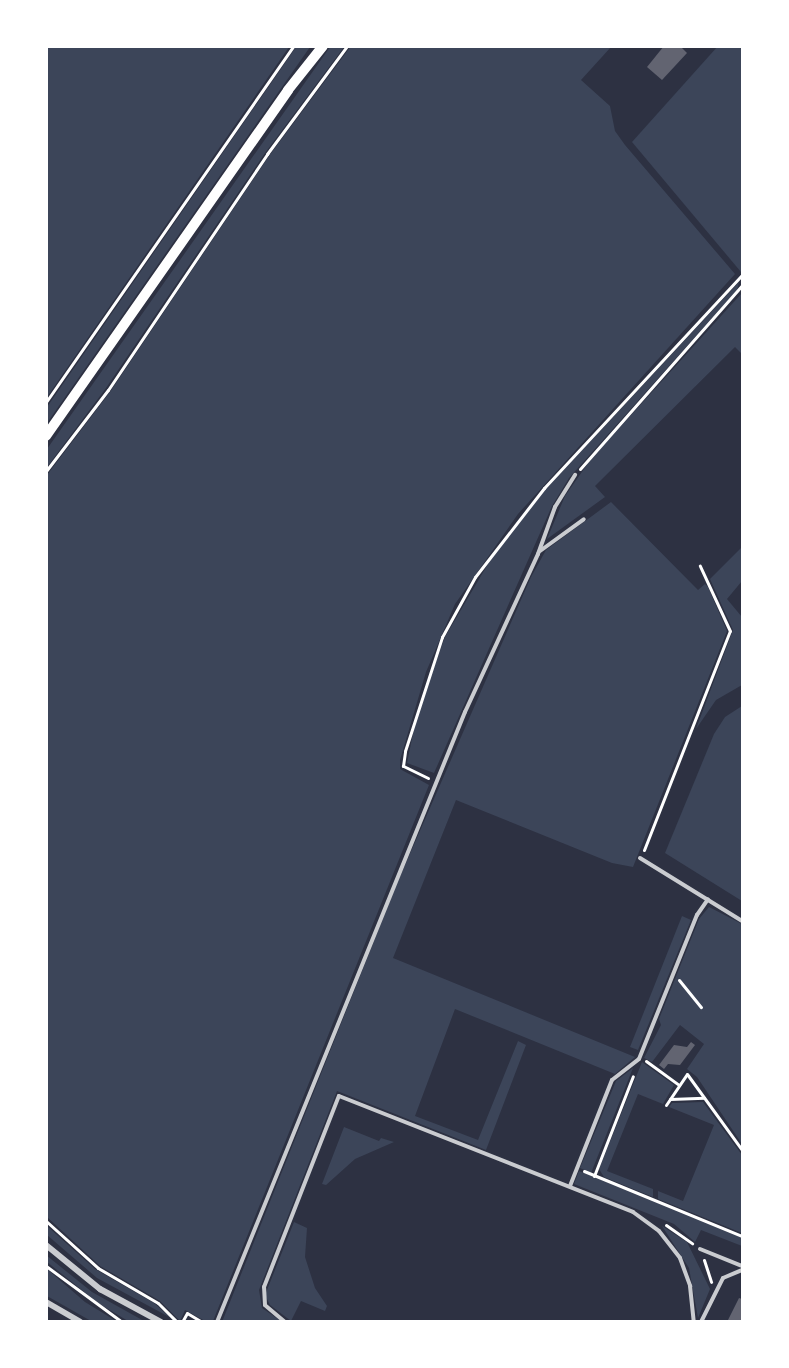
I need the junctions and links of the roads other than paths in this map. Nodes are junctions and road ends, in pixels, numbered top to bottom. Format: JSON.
{"nodes":[{"id":1,"x":323,"y":46,"type":"edge"},
{"id":2,"x":46,"y":436,"type":"edge"},
{"id":3,"x":575,"y":476,"type":"road end"},
{"id":4,"x":584,"y":519,"type":"dead end"},
{"id":5,"x":538,"y":554,"type":"junction"},
{"id":6,"x":640,"y":858,"type":"road end"},
{"id":7,"x":708,"y":899,"type":"junction"},
{"id":8,"x":742,"y":921,"type":"edge"},
{"id":9,"x":570,"y":1186,"type":"junction"},
{"id":10,"x":46,"y":1245,"type":"edge"},
{"id":11,"x":700,"y":1249,"type":"road end"},
{"id":12,"x":742,"y":1268,"type":"edge"},
{"id":13,"x":46,"y":1302,"type":"edge"},
{"id":14,"x":80,"y":1322,"type":"edge"},
{"id":15,"x":161,"y":1322,"type":"edge"},
{"id":16,"x":217,"y":1322,"type":"edge"},
{"id":17,"x":285,"y":1322,"type":"edge"},
{"id":18,"x":694,"y":1322,"type":"edge"},
{"id":19,"x":701,"y":1322,"type":"edge"}],
"edges":[{"from":1,"to":2,"type":"main road"},
{"from":3,"to":5,"type":"lane"},
{"from":4,"to":5,"type":"lane"},
{"from":5,"to":16,"type":"lane"},
{"from":6,"to":7,"type":"lane"},
{"from":7,"to":8,"type":"lane"},
{"from":7,"to":9,"type":"lane"},
{"from":9,"to":17,"type":"lane"},
{"from":9,"to":18,"type":"lane"},
{"from":10,"to":15,"type":"street"},
{"from":11,"to":12,"type":"lane"},
{"from":12,"to":19,"type":"lane"},
{"from":13,"to":14,"type":"street"}]}
